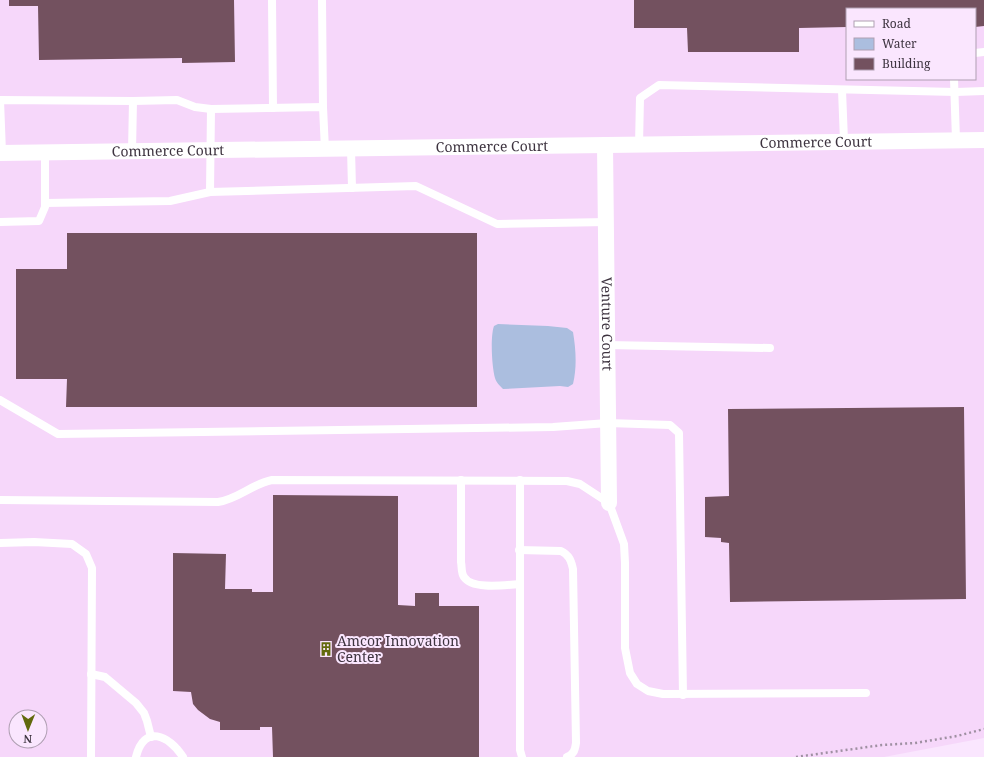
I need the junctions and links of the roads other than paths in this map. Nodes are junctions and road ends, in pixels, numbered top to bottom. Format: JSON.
{"nodes":[{"id":1,"x":272,"y":0,"type":"edge"},
{"id":2,"x":322,"y":0,"type":"edge"},
{"id":3,"x":954,"y":80,"type":"edge"},
{"id":4,"x":842,"y":90,"type":"junction"},
{"id":5,"x":956,"y":92,"type":"junction"},
{"id":6,"x":984,"y":92,"type":"edge"},
{"id":7,"x":0,"y":94,"type":"edge"},
{"id":8,"x":0,"y":100,"type":"edge"},
{"id":9,"x":133,"y":101,"type":"junction"},
{"id":10,"x":323,"y":107,"type":"junction"},
{"id":11,"x":273,"y":108,"type":"junction"},
{"id":12,"x":211,"y":109,"type":"junction"},
{"id":13,"x":956,"y":140,"type":"junction"},
{"id":14,"x":984,"y":140,"type":"edge"},
{"id":15,"x":844,"y":142,"type":"junction"},
{"id":16,"x":639,"y":145,"type":"junction"},
{"id":17,"x":605,"y":146,"type":"junction"},
{"id":18,"x":351,"y":149,"type":"junction"},
{"id":19,"x":210,"y":150,"type":"junction"},
{"id":20,"x":325,"y":150,"type":"junction"},
{"id":21,"x":132,"y":151,"type":"junction"},
{"id":22,"x":1,"y":153,"type":"edge"},
{"id":23,"x":45,"y":153,"type":"junction"},
{"id":24,"x":352,"y":188,"type":"junction"},
{"id":25,"x":210,"y":192,"type":"junction"},
{"id":26,"x":45,"y":203,"type":"junction"},
{"id":27,"x":0,"y":222,"type":"edge"},
{"id":28,"x":607,"y":222,"type":"junction"},
{"id":29,"x":607,"y":345,"type":"junction"},
{"id":30,"x":770,"y":348,"type":"dead end"},
{"id":31,"x":0,"y":400,"type":"edge"},
{"id":32,"x":608,"y":423,"type":"junction"},
{"id":33,"x":461,"y":480,"type":"junction"},
{"id":34,"x":520,"y":480,"type":"junction"},
{"id":35,"x":0,"y":500,"type":"edge"},
{"id":36,"x":608,"y":503,"type":"junction"},
{"id":37,"x":0,"y":543,"type":"edge"},
{"id":38,"x":519,"y":550,"type":"junction"},
{"id":39,"x":520,"y":584,"type":"junction"},
{"id":40,"x":91,"y":674,"type":"junction"},
{"id":41,"x":866,"y":693,"type":"dead end"},
{"id":42,"x":683,"y":695,"type":"junction"},
{"id":43,"x":151,"y":737,"type":"junction"},
{"id":44,"x":90,"y":757,"type":"edge"},
{"id":45,"x":136,"y":757,"type":"edge"},
{"id":46,"x":183,"y":757,"type":"edge"},
{"id":47,"x":522,"y":757,"type":"edge"},
{"id":48,"x":567,"y":757,"type":"edge"}],
"edges":[{"from":1,"to":11,"type":"lane"},
{"from":2,"to":10,"type":"lane"},
{"from":3,"to":5,"type":"lane"},
{"from":4,"to":5,"type":"lane"},
{"from":4,"to":15,"type":"lane"},
{"from":4,"to":16,"type":"lane"},
{"from":5,"to":6,"type":"lane"},
{"from":5,"to":13,"type":"lane"},
{"from":7,"to":8,"type":"lane"},
{"from":8,"to":9,"type":"lane"},
{"from":8,"to":22,"type":"lane"},
{"from":9,"to":12,"type":"lane"},
{"from":9,"to":21,"type":"lane"},
{"from":10,"to":11,"type":"lane"},
{"from":10,"to":20,"type":"lane"},
{"from":11,"to":12,"type":"lane"},
{"from":12,"to":19,"type":"lane"},
{"from":13,"to":14,"type":"street","name":"Commerce Court"},
{"from":13,"to":15,"type":"street","name":"Commerce Court"},
{"from":15,"to":16,"type":"street","name":"Commerce Court"},
{"from":16,"to":17,"type":"street","name":"Commerce Court"},
{"from":17,"to":18,"type":"street","name":"Commerce Court"},
{"from":17,"to":28,"type":"street","name":"Venture Court"},
{"from":18,"to":20,"type":"street","name":"Commerce Court"},
{"from":18,"to":24,"type":"lane"},
{"from":19,"to":20,"type":"street","name":"Commerce Court"},
{"from":19,"to":21,"type":"street","name":"Commerce Court"},
{"from":19,"to":25,"type":"lane"},
{"from":21,"to":23,"type":"street","name":"Commerce Court"},
{"from":22,"to":23,"type":"street","name":"Commerce Court"},
{"from":23,"to":26,"type":"lane"},
{"from":24,"to":25,"type":"lane"},
{"from":24,"to":28,"type":"lane"},
{"from":25,"to":26,"type":"lane"},
{"from":26,"to":27,"type":"lane"},
{"from":28,"to":29,"type":"street","name":"Venture Court"},
{"from":29,"to":30,"type":"lane"},
{"from":29,"to":32,"type":"street","name":"Venture Court"},
{"from":31,"to":32,"type":"lane"},
{"from":32,"to":36,"type":"street","name":"Venture Court"},
{"from":32,"to":42,"type":"lane"},
{"from":33,"to":34,"type":"lane"},
{"from":33,"to":35,"type":"lane"},
{"from":33,"to":39,"type":"lane"},
{"from":34,"to":36,"type":"lane"},
{"from":34,"to":38,"type":"lane"},
{"from":36,"to":42,"type":"lane"},
{"from":37,"to":40,"type":"lane"},
{"from":38,"to":39,"type":"lane"},
{"from":38,"to":48,"type":"lane"},
{"from":39,"to":47,"type":"lane"},
{"from":40,"to":43,"type":"lane"},
{"from":40,"to":44,"type":"lane"},
{"from":41,"to":42,"type":"lane"},
{"from":43,"to":45,"type":"lane"},
{"from":43,"to":46,"type":"lane"}]}
